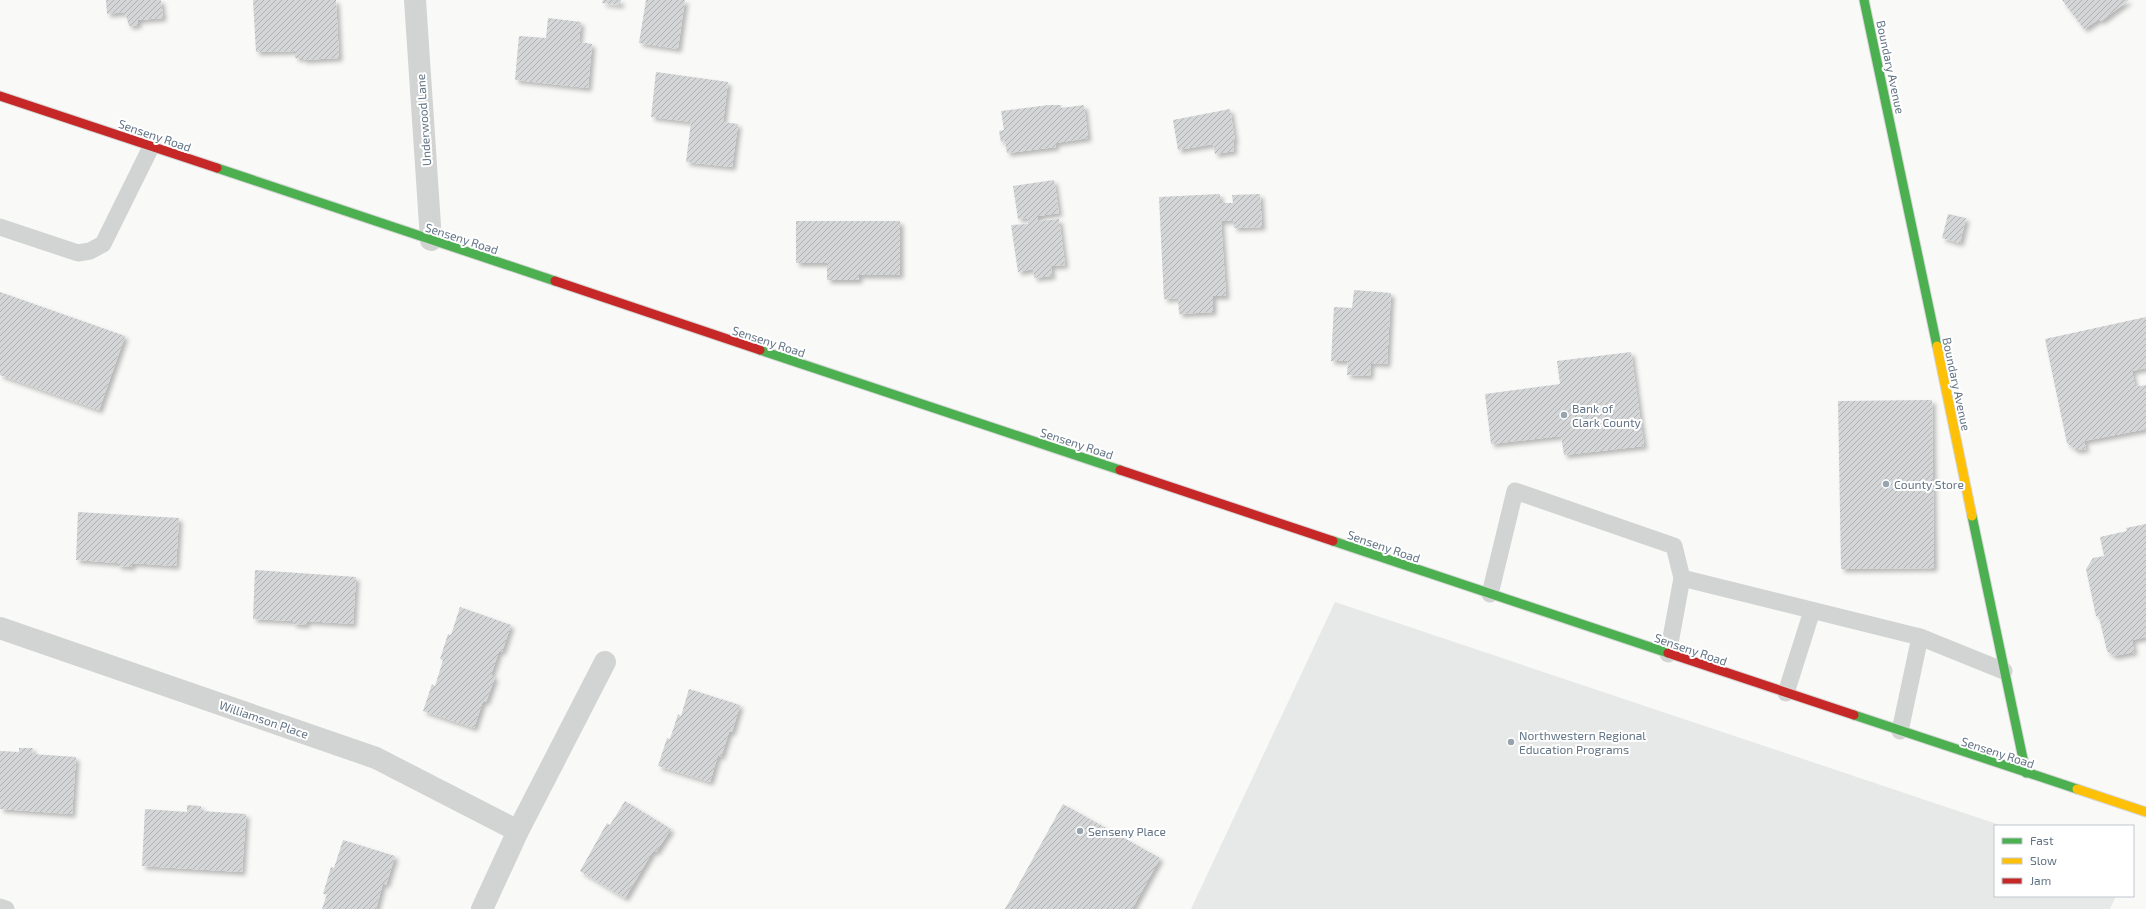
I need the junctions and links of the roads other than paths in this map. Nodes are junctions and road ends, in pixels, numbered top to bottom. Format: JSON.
{"nodes":[{"id":1,"x":415,"y":0,"type":"edge"},
{"id":2,"x":1864,"y":0,"type":"edge"},
{"id":3,"x":0,"y":96,"type":"edge"},
{"id":4,"x":151,"y":147,"type":"junction"},
{"id":5,"x":0,"y":227,"type":"edge"},
{"id":6,"x":431,"y":240,"type":"junction"},
{"id":7,"x":1682,"y":578,"type":"junction"},
{"id":8,"x":1490,"y":594,"type":"junction"},
{"id":9,"x":1812,"y":611,"type":"junction"},
{"id":10,"x":0,"y":628,"type":"edge"},
{"id":11,"x":1920,"y":637,"type":"junction"},
{"id":12,"x":1668,"y":654,"type":"junction"},
{"id":13,"x":605,"y":662,"type":"dead end"},
{"id":14,"x":2004,"y":670,"type":"junction"},
{"id":15,"x":1786,"y":693,"type":"junction"},
{"id":16,"x":1900,"y":731,"type":"junction"},
{"id":17,"x":2026,"y":773,"type":"junction"},
{"id":18,"x":2146,"y":812,"type":"edge"},
{"id":19,"x":518,"y":830,"type":"junction"},
{"id":20,"x":0,"y":907,"type":"edge"},
{"id":21,"x":6,"y":909,"type":"edge"},
{"id":22,"x":482,"y":909,"type":"edge"}],
"edges":[{"from":1,"to":6,"type":"street","name":"Underwood Lane"},
{"from":2,"to":14,"type":"main road","name":"Boundary Avenue"},
{"from":3,"to":4,"type":"main road","name":"Senseny Road"},
{"from":4,"to":5,"type":"lane"},
{"from":4,"to":6,"type":"main road","name":"Senseny Road"},
{"from":6,"to":8,"type":"main road","name":"Senseny Road"},
{"from":7,"to":8,"type":"lane"},
{"from":7,"to":9,"type":"lane"},
{"from":7,"to":12,"type":"lane"},
{"from":8,"to":12,"type":"main road","name":"Senseny Road"},
{"from":9,"to":11,"type":"lane"},
{"from":9,"to":15,"type":"lane"},
{"from":10,"to":19,"type":"street","name":"Williamson Place"},
{"from":11,"to":14,"type":"lane"},
{"from":11,"to":16,"type":"lane"},
{"from":12,"to":15,"type":"main road","name":"Senseny Road"},
{"from":13,"to":19,"type":"street"},
{"from":14,"to":17,"type":"main road","name":"Boundary Avenue"},
{"from":15,"to":16,"type":"main road","name":"Senseny Road"},
{"from":16,"to":17,"type":"main road","name":"Senseny Road"},
{"from":17,"to":18,"type":"main road","name":"Senseny Road"},
{"from":19,"to":22,"type":"street"},
{"from":20,"to":21,"type":"lane"}]}
